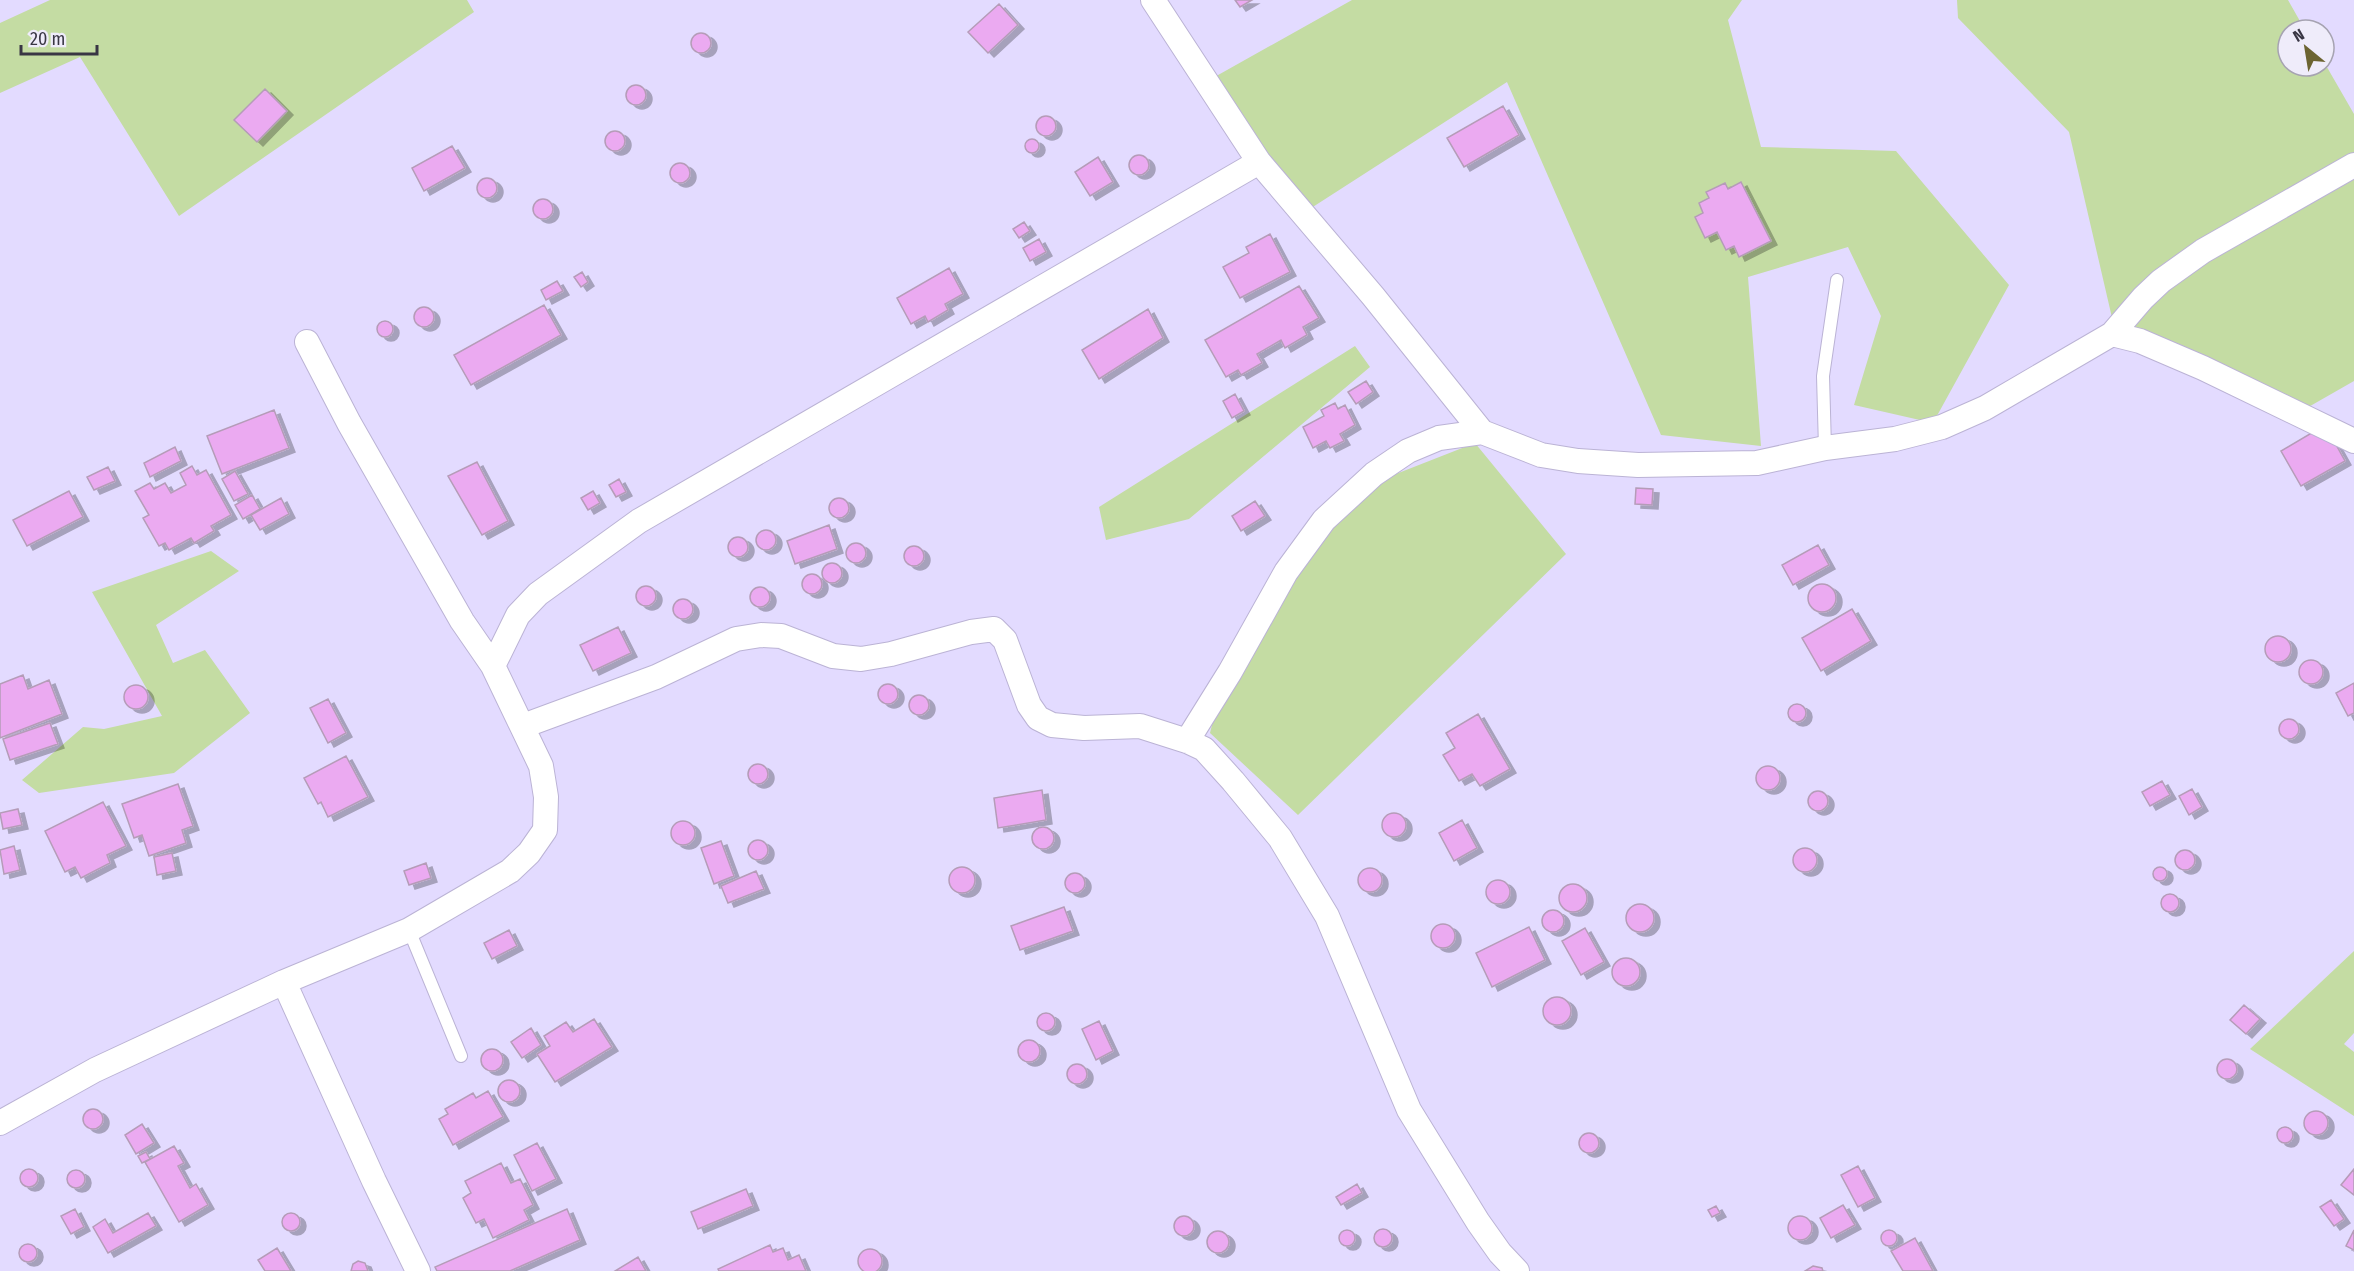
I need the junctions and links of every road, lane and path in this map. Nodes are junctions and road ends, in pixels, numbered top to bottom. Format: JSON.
{"nodes":[{"id":1,"x":1153,"y":0,"type":"edge"},
{"id":2,"x":1259,"y":162,"type":"junction"},
{"id":3,"x":2354,"y":165,"type":"edge"},
{"id":4,"x":1837,"y":280,"type":"dead end"},
{"id":5,"x":2112,"y":334,"type":"junction"},
{"id":6,"x":307,"y":342,"type":"dead end"},
{"id":7,"x":1482,"y":432,"type":"junction"},
{"id":8,"x":2354,"y":441,"type":"edge"},
{"id":9,"x":1826,"y":448,"type":"junction"},
{"id":10,"x":493,"y":666,"type":"junction"},
{"id":11,"x":523,"y":726,"type":"junction"},
{"id":12,"x":1187,"y":741,"type":"junction"},
{"id":13,"x":409,"y":930,"type":"junction"},
{"id":14,"x":284,"y":982,"type":"junction"},
{"id":15,"x":461,"y":1056,"type":"dead end"},
{"id":16,"x":0,"y":1123,"type":"edge"},
{"id":17,"x":418,"y":1271,"type":"edge"},
{"id":18,"x":1517,"y":1271,"type":"edge"}],
"edges":[{"from":1,"to":2,"type":"street"},
{"from":2,"to":7,"type":"street"},
{"from":2,"to":10,"type":"street"},
{"from":3,"to":5,"type":"street"},
{"from":4,"to":9,"type":"lane"},
{"from":5,"to":8,"type":"street"},
{"from":5,"to":9,"type":"street"},
{"from":6,"to":10,"type":"street"},
{"from":7,"to":9,"type":"street"},
{"from":7,"to":12,"type":"street"},
{"from":10,"to":11,"type":"street"},
{"from":11,"to":12,"type":"street"},
{"from":11,"to":13,"type":"street"},
{"from":12,"to":18,"type":"street"},
{"from":13,"to":14,"type":"street"},
{"from":13,"to":15,"type":"lane"},
{"from":14,"to":16,"type":"street"},
{"from":14,"to":17,"type":"street"}]}
